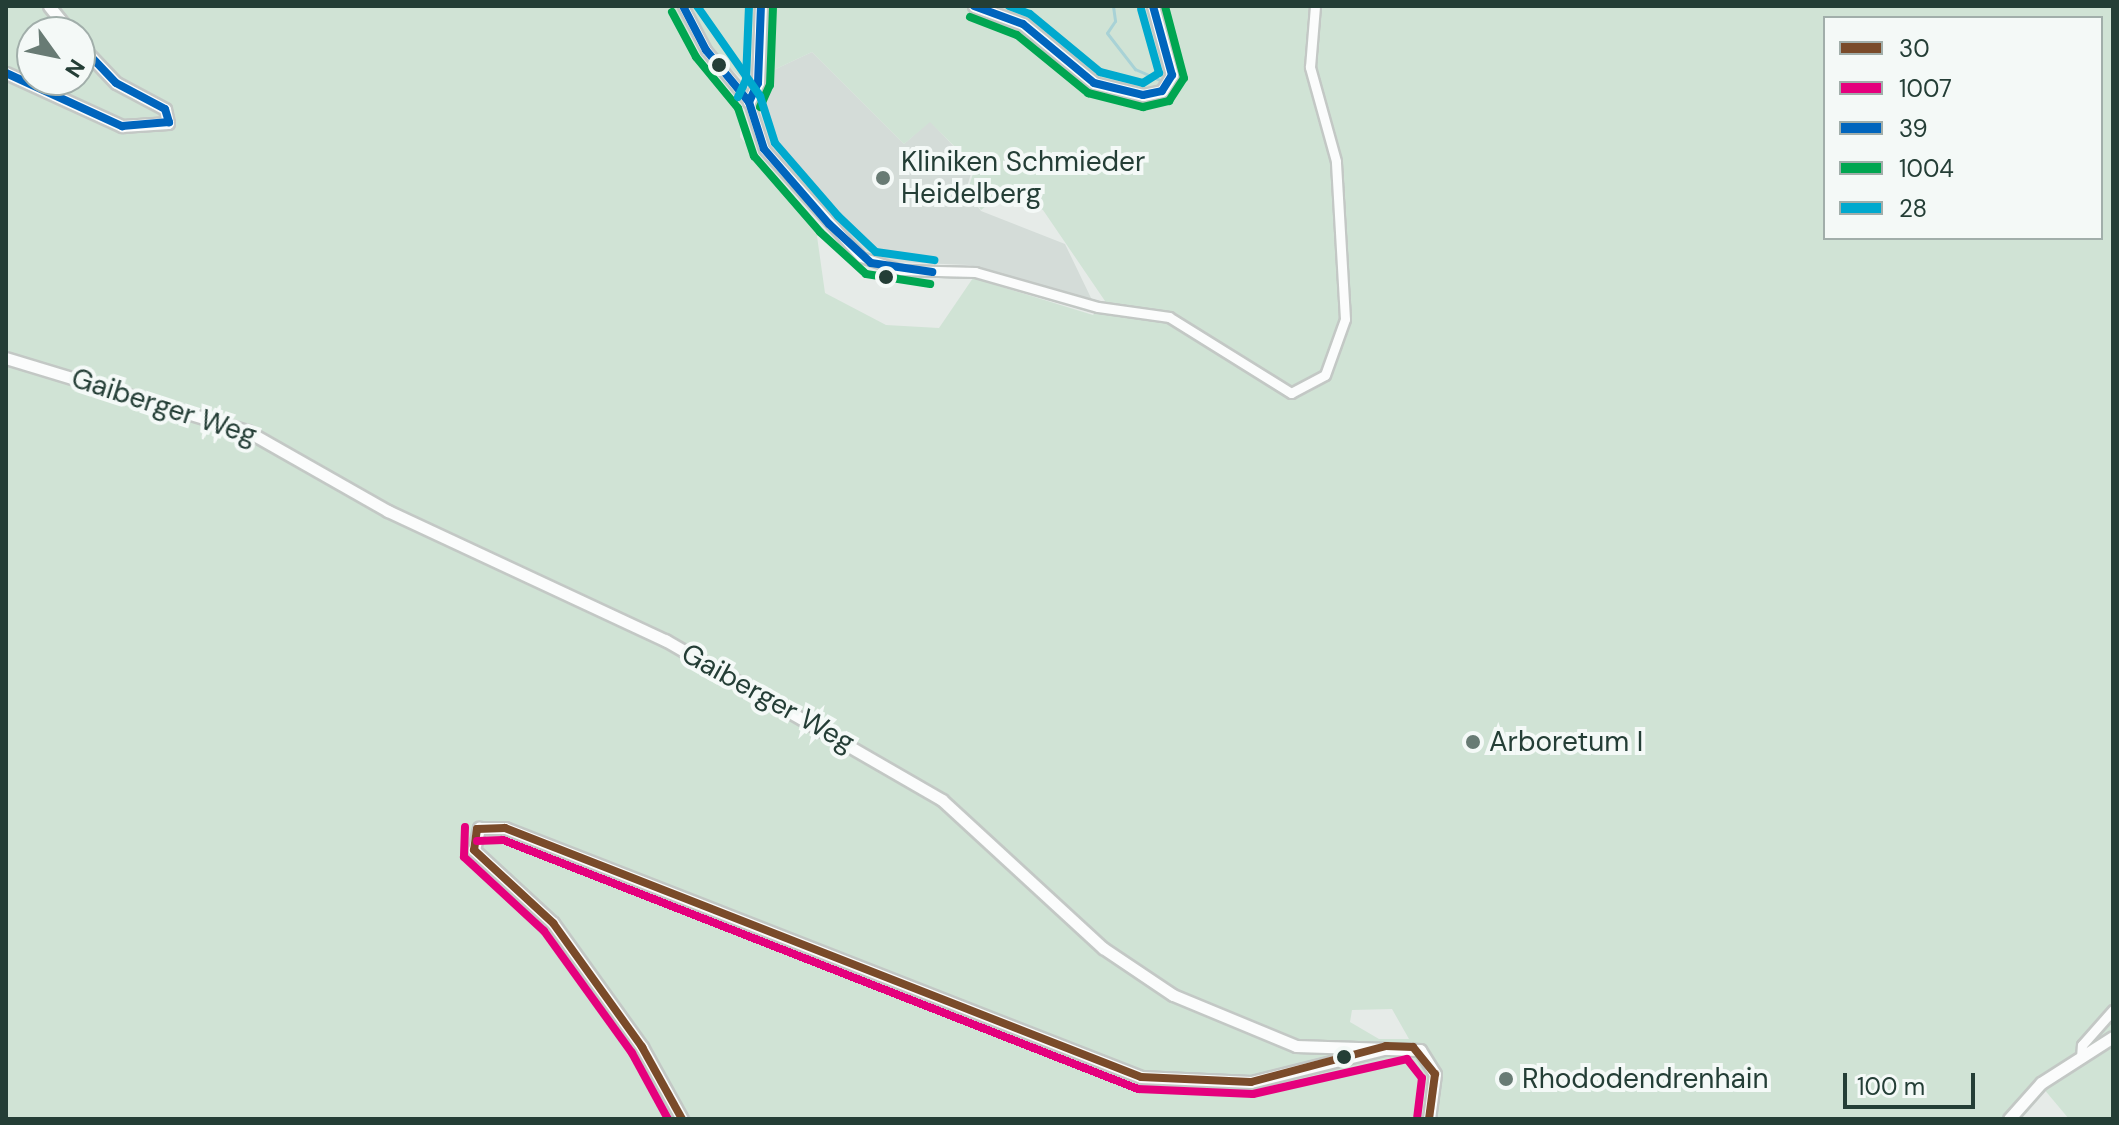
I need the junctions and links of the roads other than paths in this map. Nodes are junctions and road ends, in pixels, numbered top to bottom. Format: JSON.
{"nodes":[{"id":1,"x":683,"y":6,"type":"edge"},
{"id":2,"x":761,"y":6,"type":"edge"},
{"id":3,"x":974,"y":6,"type":"edge"},
{"id":4,"x":1153,"y":6,"type":"edge"},
{"id":5,"x":1315,"y":6,"type":"edge"},
{"id":6,"x":96,"y":62,"type":"edge"},
{"id":7,"x":56,"y":96,"type":"edge"},
{"id":8,"x":749,"y":102,"type":"junction"},
{"id":9,"x":6,"y":358,"type":"edge"},
{"id":10,"x":2113,"y":1010,"type":"edge"},
{"id":11,"x":2113,"y":1037,"type":"edge"},
{"id":12,"x":1386,"y":1046,"type":"junction"},
{"id":13,"x":2081,"y":1058,"type":"junction"},
{"id":14,"x":682,"y":1119,"type":"edge"},
{"id":15,"x":1429,"y":1119,"type":"edge"},
{"id":16,"x":2009,"y":1119,"type":"edge"}],
"edges":[{"from":1,"to":8,"type":"street"},
{"from":2,"to":8,"type":"street"},
{"from":3,"to":4,"type":"street"},
{"from":5,"to":8,"type":"street"},
{"from":6,"to":7,"type":"street"},
{"from":9,"to":12,"type":"street","name":"Gaiberger Weg"},
{"from":10,"to":13,"type":"street"},
{"from":11,"to":13,"type":"street"},
{"from":12,"to":14,"type":"street"},
{"from":12,"to":15,"type":"street","name":"Gaiberger Weg"},
{"from":13,"to":16,"type":"street"}]}
